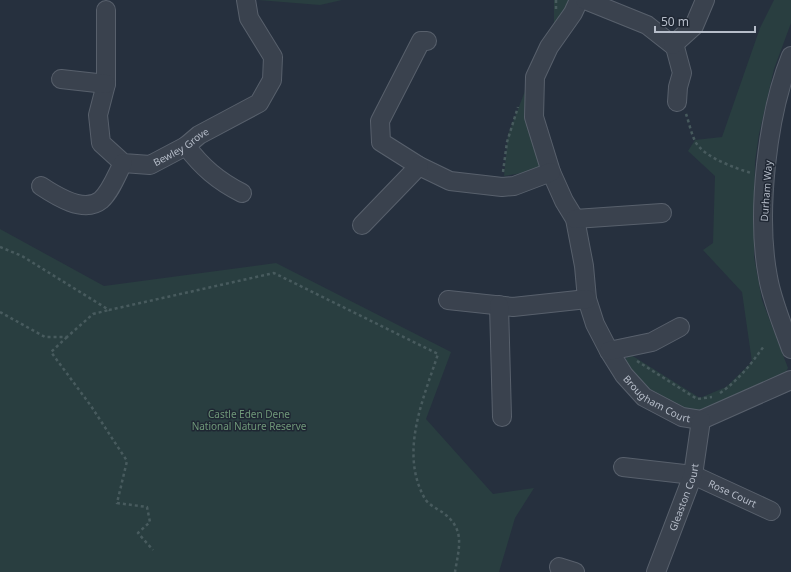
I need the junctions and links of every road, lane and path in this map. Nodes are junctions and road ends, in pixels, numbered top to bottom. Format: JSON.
{"nodes":[{"id":1,"x":246,"y":0,"type":"edge"},
{"id":2,"x":579,"y":0,"type":"edge"},
{"id":3,"x":585,"y":0,"type":"edge"},
{"id":4,"x":706,"y":0,"type":"edge"},
{"id":5,"x":106,"y":10,"type":"dead end"},
{"id":6,"x":427,"y":41,"type":"dead end"},
{"id":7,"x":673,"y":46,"type":"junction"},
{"id":8,"x":791,"y":56,"type":"edge"},
{"id":9,"x":61,"y":79,"type":"dead end"},
{"id":10,"x":106,"y":84,"type":"junction"},
{"id":11,"x":677,"y":102,"type":"joint"},
{"id":12,"x":186,"y":146,"type":"junction"},
{"id":13,"x":124,"y":163,"type":"junction"},
{"id":14,"x":419,"y":166,"type":"junction"},
{"id":15,"x":551,"y":172,"type":"junction"},
{"id":16,"x":765,"y":178,"type":"junction"},
{"id":17,"x":42,"y":186,"type":"dead end"},
{"id":18,"x":242,"y":193,"type":"dead end"},
{"id":19,"x":662,"y":213,"type":"dead end"},
{"id":20,"x":575,"y":219,"type":"junction"},
{"id":21,"x":362,"y":225,"type":"dead end"},
{"id":22,"x":0,"y":246,"type":"edge"},
{"id":23,"x":587,"y":299,"type":"junction"},
{"id":24,"x":448,"y":300,"type":"dead end"},
{"id":25,"x":499,"y":306,"type":"junction"},
{"id":26,"x":109,"y":310,"type":"junction"},
{"id":27,"x":0,"y":312,"type":"edge"},
{"id":28,"x":680,"y":327,"type":"dead end"},
{"id":29,"x":67,"y":338,"type":"junction"},
{"id":30,"x":764,"y":346,"type":"dead end"},
{"id":31,"x":791,"y":349,"type":"edge"},
{"id":32,"x":615,"y":350,"type":"junction"},
{"id":33,"x":791,"y":380,"type":"edge"},
{"id":34,"x":502,"y":417,"type":"dead end"},
{"id":35,"x":701,"y":420,"type":"junction"},
{"id":36,"x":623,"y":467,"type":"dead end"},
{"id":37,"x":692,"y":475,"type":"junction"},
{"id":38,"x":771,"y":511,"type":"dead end"},
{"id":39,"x":154,"y":550,"type":"dead end"},
{"id":40,"x":455,"y":572,"type":"edge"},
{"id":41,"x":656,"y":572,"type":"edge"}],
"edges":[{"from":1,"to":12,"type":"street","name":"Bewley Grove"},
{"from":2,"to":15,"type":"street","name":"Brougham Court"},
{"from":3,"to":7,"type":"street"},
{"from":4,"to":7,"type":"street"},
{"from":5,"to":10,"type":"street"},
{"from":6,"to":14,"type":"street"},
{"from":7,"to":11,"type":"street"},
{"from":8,"to":16,"type":"street","name":"Durham Way"},
{"from":9,"to":10,"type":"street"},
{"from":10,"to":13,"type":"street"},
{"from":11,"to":16,"type":"path"},
{"from":12,"to":13,"type":"street","name":"Bewley Grove"},
{"from":12,"to":18,"type":"street"},
{"from":13,"to":17,"type":"street"},
{"from":14,"to":15,"type":"street"},
{"from":14,"to":21,"type":"street"},
{"from":15,"to":20,"type":"street","name":"Brougham Court"},
{"from":16,"to":31,"type":"street","name":"Durham Way"},
{"from":19,"to":20,"type":"street"},
{"from":20,"to":23,"type":"street","name":"Brougham Court"},
{"from":22,"to":26,"type":"path"},
{"from":23,"to":25,"type":"street"},
{"from":23,"to":32,"type":"street","name":"Brougham Court"},
{"from":24,"to":25,"type":"street"},
{"from":25,"to":34,"type":"street"},
{"from":26,"to":29,"type":"path"},
{"from":26,"to":40,"type":"path"},
{"from":27,"to":29,"type":"path"},
{"from":28,"to":32,"type":"street"},
{"from":29,"to":39,"type":"path"},
{"from":30,"to":32,"type":"path"},
{"from":32,"to":35,"type":"street","name":"Brougham Court"},
{"from":33,"to":35,"type":"street","name":"Brougham Court"},
{"from":35,"to":37,"type":"street","name":"Gleaston Court"},
{"from":36,"to":37,"type":"street","name":"Rose Court"},
{"from":37,"to":38,"type":"street","name":"Rose Court"},
{"from":37,"to":41,"type":"street","name":"Gleaston Court"}]}
